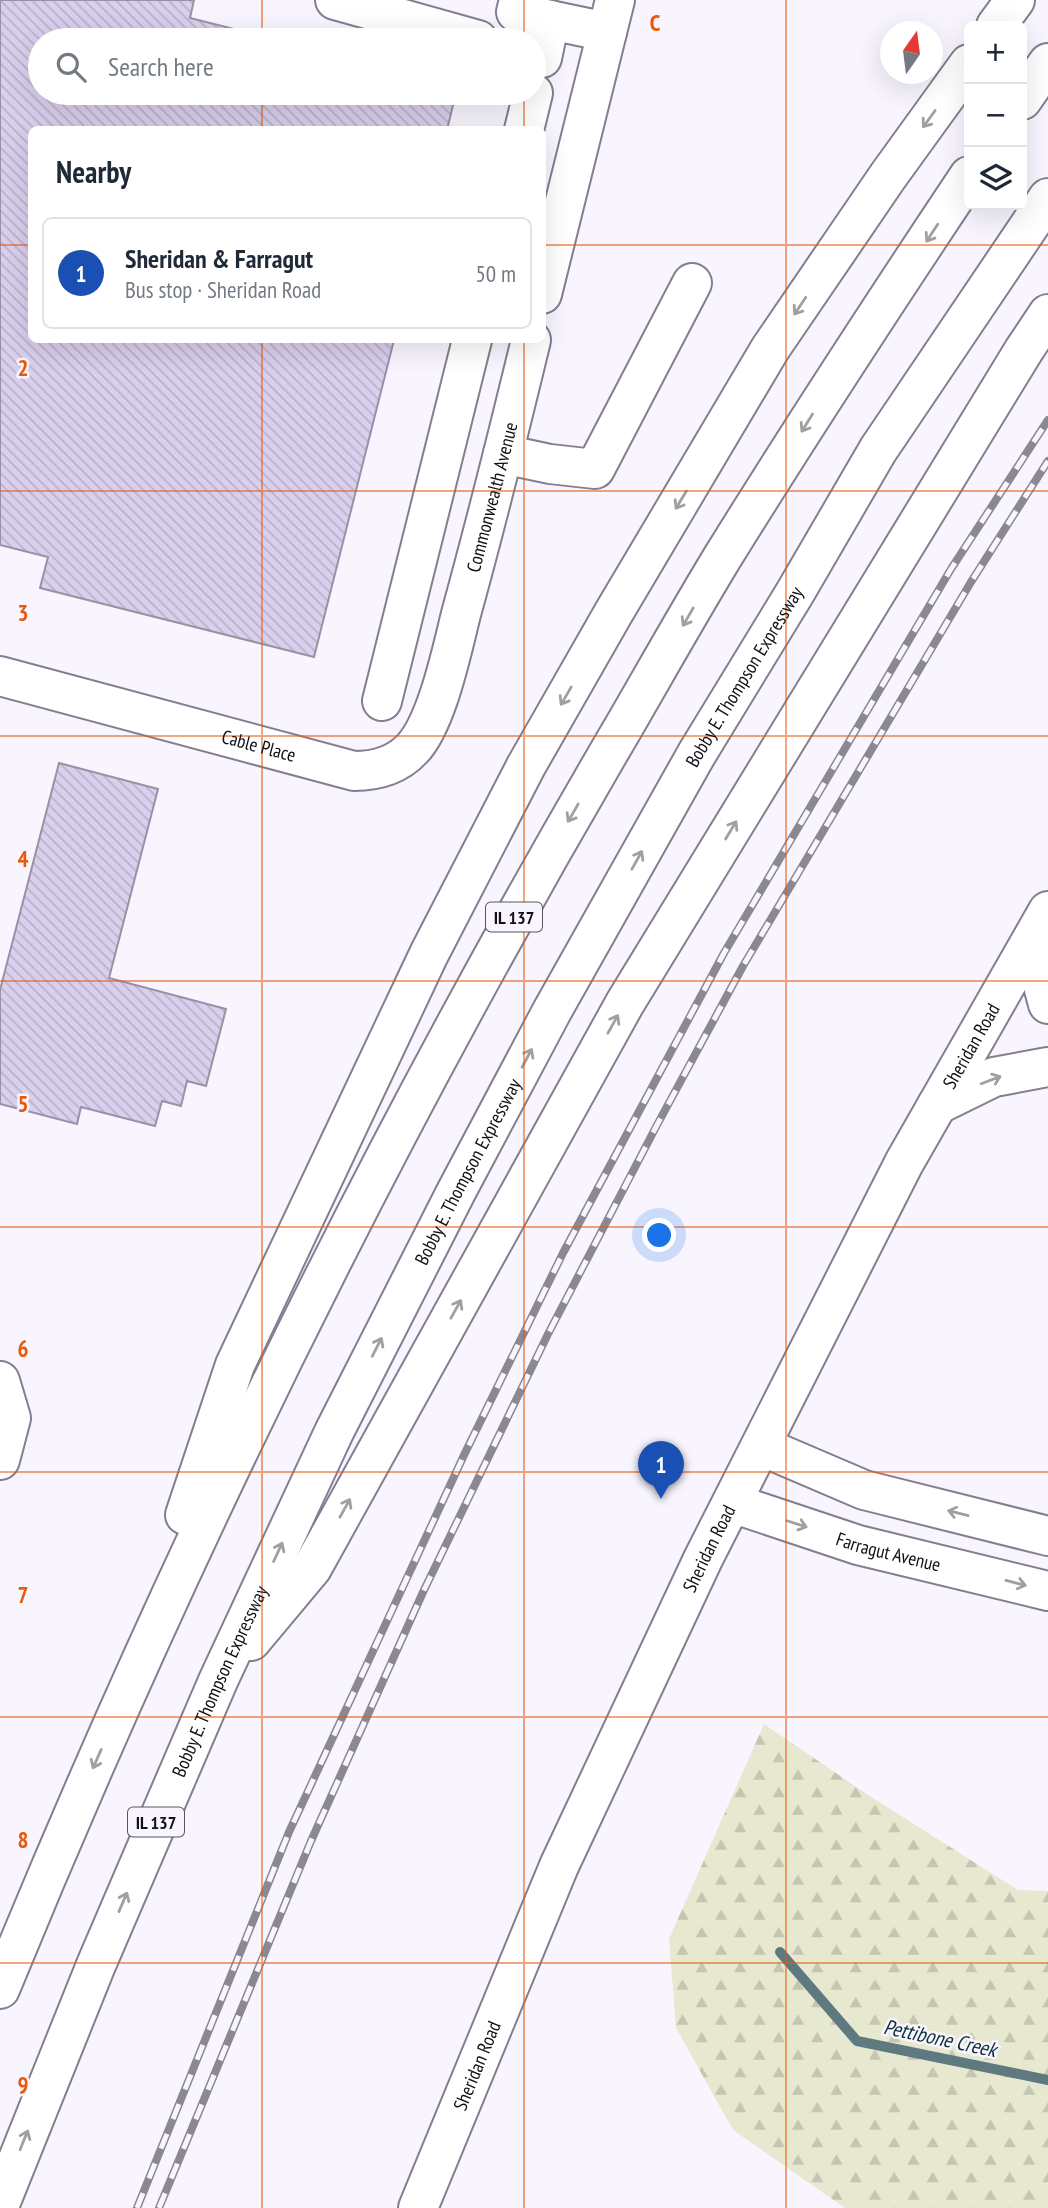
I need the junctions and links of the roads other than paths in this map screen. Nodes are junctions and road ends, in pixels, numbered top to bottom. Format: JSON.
{"nodes":[{"id":1,"x":335,"y":0,"type":"edge"},
{"id":2,"x":519,"y":0,"type":"edge"},
{"id":3,"x":1015,"y":0,"type":"edge"},
{"id":4,"x":611,"y":16,"type":"edge"},
{"id":5,"x":551,"y":20,"type":"junction"},
{"id":6,"x":1000,"y":21,"type":"edge"},
{"id":7,"x":435,"y":28,"type":"edge"},
{"id":8,"x":546,"y":38,"type":"edge"},
{"id":9,"x":1048,"y":63,"type":"edge"},
{"id":10,"x":964,"y":71,"type":"edge"},
{"id":11,"x":1027,"y":93,"type":"edge"},
{"id":12,"x":529,"y":105,"type":"edge"},
{"id":13,"x":525,"y":126,"type":"edge"},
{"id":14,"x":964,"y":184,"type":"edge"},
{"id":15,"x":1048,"y":198,"type":"edge"},
{"id":16,"x":546,"y":278,"type":"edge"},
{"id":17,"x":692,"y":283,"type":"dead end"},
{"id":18,"x":1048,"y":314,"type":"edge"},
{"id":19,"x":471,"y":343,"type":"edge"},
{"id":20,"x":530,"y":343,"type":"edge"},
{"id":21,"x":503,"y":454,"type":"junction"},
{"id":22,"x":437,"y":478,"type":"junction"},
{"id":23,"x":494,"y":493,"type":"junction"},
{"id":24,"x":451,"y":654,"type":"joint"},
{"id":25,"x":0,"y":676,"type":"edge"},
{"id":26,"x":382,"y":701,"type":"dead end"},
{"id":27,"x":1043,"y":920,"type":"edge"},
{"id":28,"x":1048,"y":1004,"type":"edge"},
{"id":29,"x":1048,"y":1067,"type":"edge"},
{"id":30,"x":937,"y":1105,"type":"junction"},
{"id":31,"x":0,"y":1381,"type":"edge"},
{"id":32,"x":761,"y":1446,"type":"junction"},
{"id":33,"x":0,"y":1460,"type":"edge"},
{"id":34,"x":732,"y":1503,"type":"junction"},
{"id":35,"x":1048,"y":1536,"type":"edge"},
{"id":36,"x":1048,"y":1591,"type":"edge"},
{"id":37,"x":218,"y":1681,"type":"junction"},
{"id":38,"x":125,"y":1696,"type":"junction"},
{"id":39,"x":0,"y":1989,"type":"edge"},
{"id":40,"x":0,"y":2203,"type":"edge"},
{"id":41,"x":418,"y":2208,"type":"edge"}],
"edges":[{"from":1,"to":7,"type":"main road"},
{"from":2,"to":5,"type":"main road"},
{"from":3,"to":6,"type":"main road"},
{"from":4,"to":5,"type":"main road"},
{"from":4,"to":16,"type":"main road"},
{"from":5,"to":8,"type":"main road"},
{"from":9,"to":11,"type":"main road"},
{"from":10,"to":38,"type":"main road","one_way":true},
{"from":12,"to":13,"type":"main road"},
{"from":14,"to":38,"type":"main road","number":"IL 137","one_way":true},
{"from":37,"to":15,"type":"main road","name":"Bobby E. Thompson Expressway","number":"IL 137","one_way":true},
{"from":17,"to":21,"type":"main road"},
{"from":37,"to":18,"type":"main road","one_way":true},
{"from":19,"to":22,"type":"main road"},
{"from":20,"to":21,"type":"main road","name":"Commonwealth Avenue"},
{"from":21,"to":23,"type":"main road","name":"Commonwealth Avenue"},
{"from":22,"to":23,"type":"main road"},
{"from":22,"to":26,"type":"main road"},
{"from":23,"to":24,"type":"main road","name":"Commonwealth Avenue"},
{"from":24,"to":25,"type":"main road","name":"Cable Place"},
{"from":27,"to":28,"type":"main road"},
{"from":27,"to":30,"type":"main road","name":"Sheridan Road"},
{"from":30,"to":29,"type":"main road","one_way":true},
{"from":30,"to":32,"type":"main road","name":"Sheridan Road"},
{"from":31,"to":33,"type":"main road"},
{"from":32,"to":34,"type":"main road","name":"Sheridan Road"},
{"from":35,"to":32,"type":"main road","one_way":true},
{"from":34,"to":36,"type":"main road","name":"Farragut Avenue","one_way":true},
{"from":34,"to":41,"type":"main road","name":"Sheridan Road"},
{"from":40,"to":37,"type":"main road","name":"Bobby E. Thompson Expressway","number":"IL 137","one_way":true},
{"from":38,"to":39,"type":"main road","number":"IL 137","one_way":true}]}
